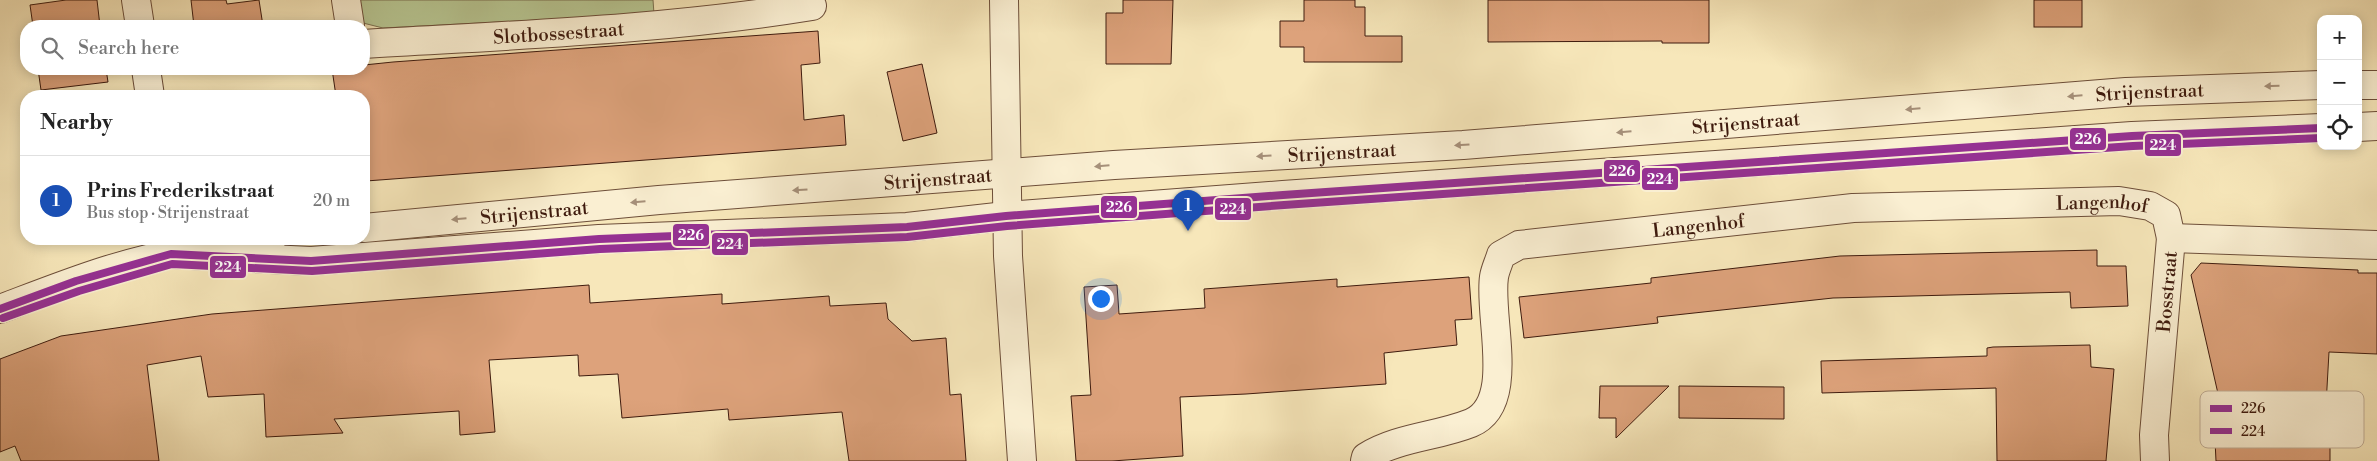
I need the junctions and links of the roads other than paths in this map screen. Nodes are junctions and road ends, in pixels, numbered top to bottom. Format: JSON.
{"nodes":[{"id":1,"x":136,"y":0,"type":"edge"},
{"id":2,"x":346,"y":0,"type":"edge"},
{"id":3,"x":1004,"y":0,"type":"edge"},
{"id":4,"x":812,"y":6,"type":"dead end"},
{"id":5,"x":753,"y":8,"type":"edge"},
{"id":6,"x":139,"y":20,"type":"edge"},
{"id":7,"x":349,"y":20,"type":"edge"},
{"id":8,"x":370,"y":44,"type":"edge"},
{"id":9,"x":147,"y":75,"type":"edge"},
{"id":10,"x":2377,"y":84,"type":"edge"},
{"id":11,"x":2317,"y":85,"type":"edge"},
{"id":12,"x":2362,"y":85,"type":"edge"},
{"id":13,"x":149,"y":90,"type":"edge"},
{"id":14,"x":2377,"y":126,"type":"edge"},
{"id":15,"x":2362,"y":127,"type":"edge"},
{"id":16,"x":2317,"y":128,"type":"edge"},
{"id":17,"x":1006,"y":174,"type":"junction"},
{"id":18,"x":1006,"y":216,"type":"junction"},
{"id":19,"x":370,"y":227,"type":"edge"},
{"id":20,"x":2171,"y":238,"type":"junction"},
{"id":21,"x":232,"y":245,"type":"edge"},
{"id":22,"x":2377,"y":245,"type":"edge"},
{"id":23,"x":171,"y":254,"type":"junction"},
{"id":24,"x":0,"y":309,"type":"edge"},
{"id":25,"x":1022,"y":461,"type":"edge"},
{"id":26,"x":1365,"y":461,"type":"edge"},
{"id":27,"x":2154,"y":461,"type":"edge"}],
"edges":[{"from":1,"to":6,"type":"street"},
{"from":2,"to":7,"type":"street"},
{"from":3,"to":17,"type":"street"},
{"from":4,"to":5,"type":"street","name":"Slotbossestraat"},
{"from":5,"to":8,"type":"street","name":"Slotbossestraat"},
{"from":9,"to":13,"type":"street"},
{"from":10,"to":12,"type":"street"},
{"from":11,"to":17,"type":"street","name":"Strijenstraat","one_way":true},
{"from":14,"to":15,"type":"street"},
{"from":16,"to":18,"type":"street","name":"Strijenstraat"},
{"from":17,"to":18,"type":"street"},
{"from":17,"to":19,"type":"street","name":"Strijenstraat","one_way":true},
{"from":18,"to":23,"type":"street","name":"Strijenstraat"},
{"from":18,"to":25,"type":"street"},
{"from":20,"to":22,"type":"street","name":"Bosstraat"},
{"from":20,"to":26,"type":"street","name":"Langenhof"},
{"from":20,"to":27,"type":"street","name":"Bosstraat"},
{"from":21,"to":23,"type":"street","name":"Strijenstraat"},
{"from":23,"to":24,"type":"street","name":"Strijenstraat"}]}
